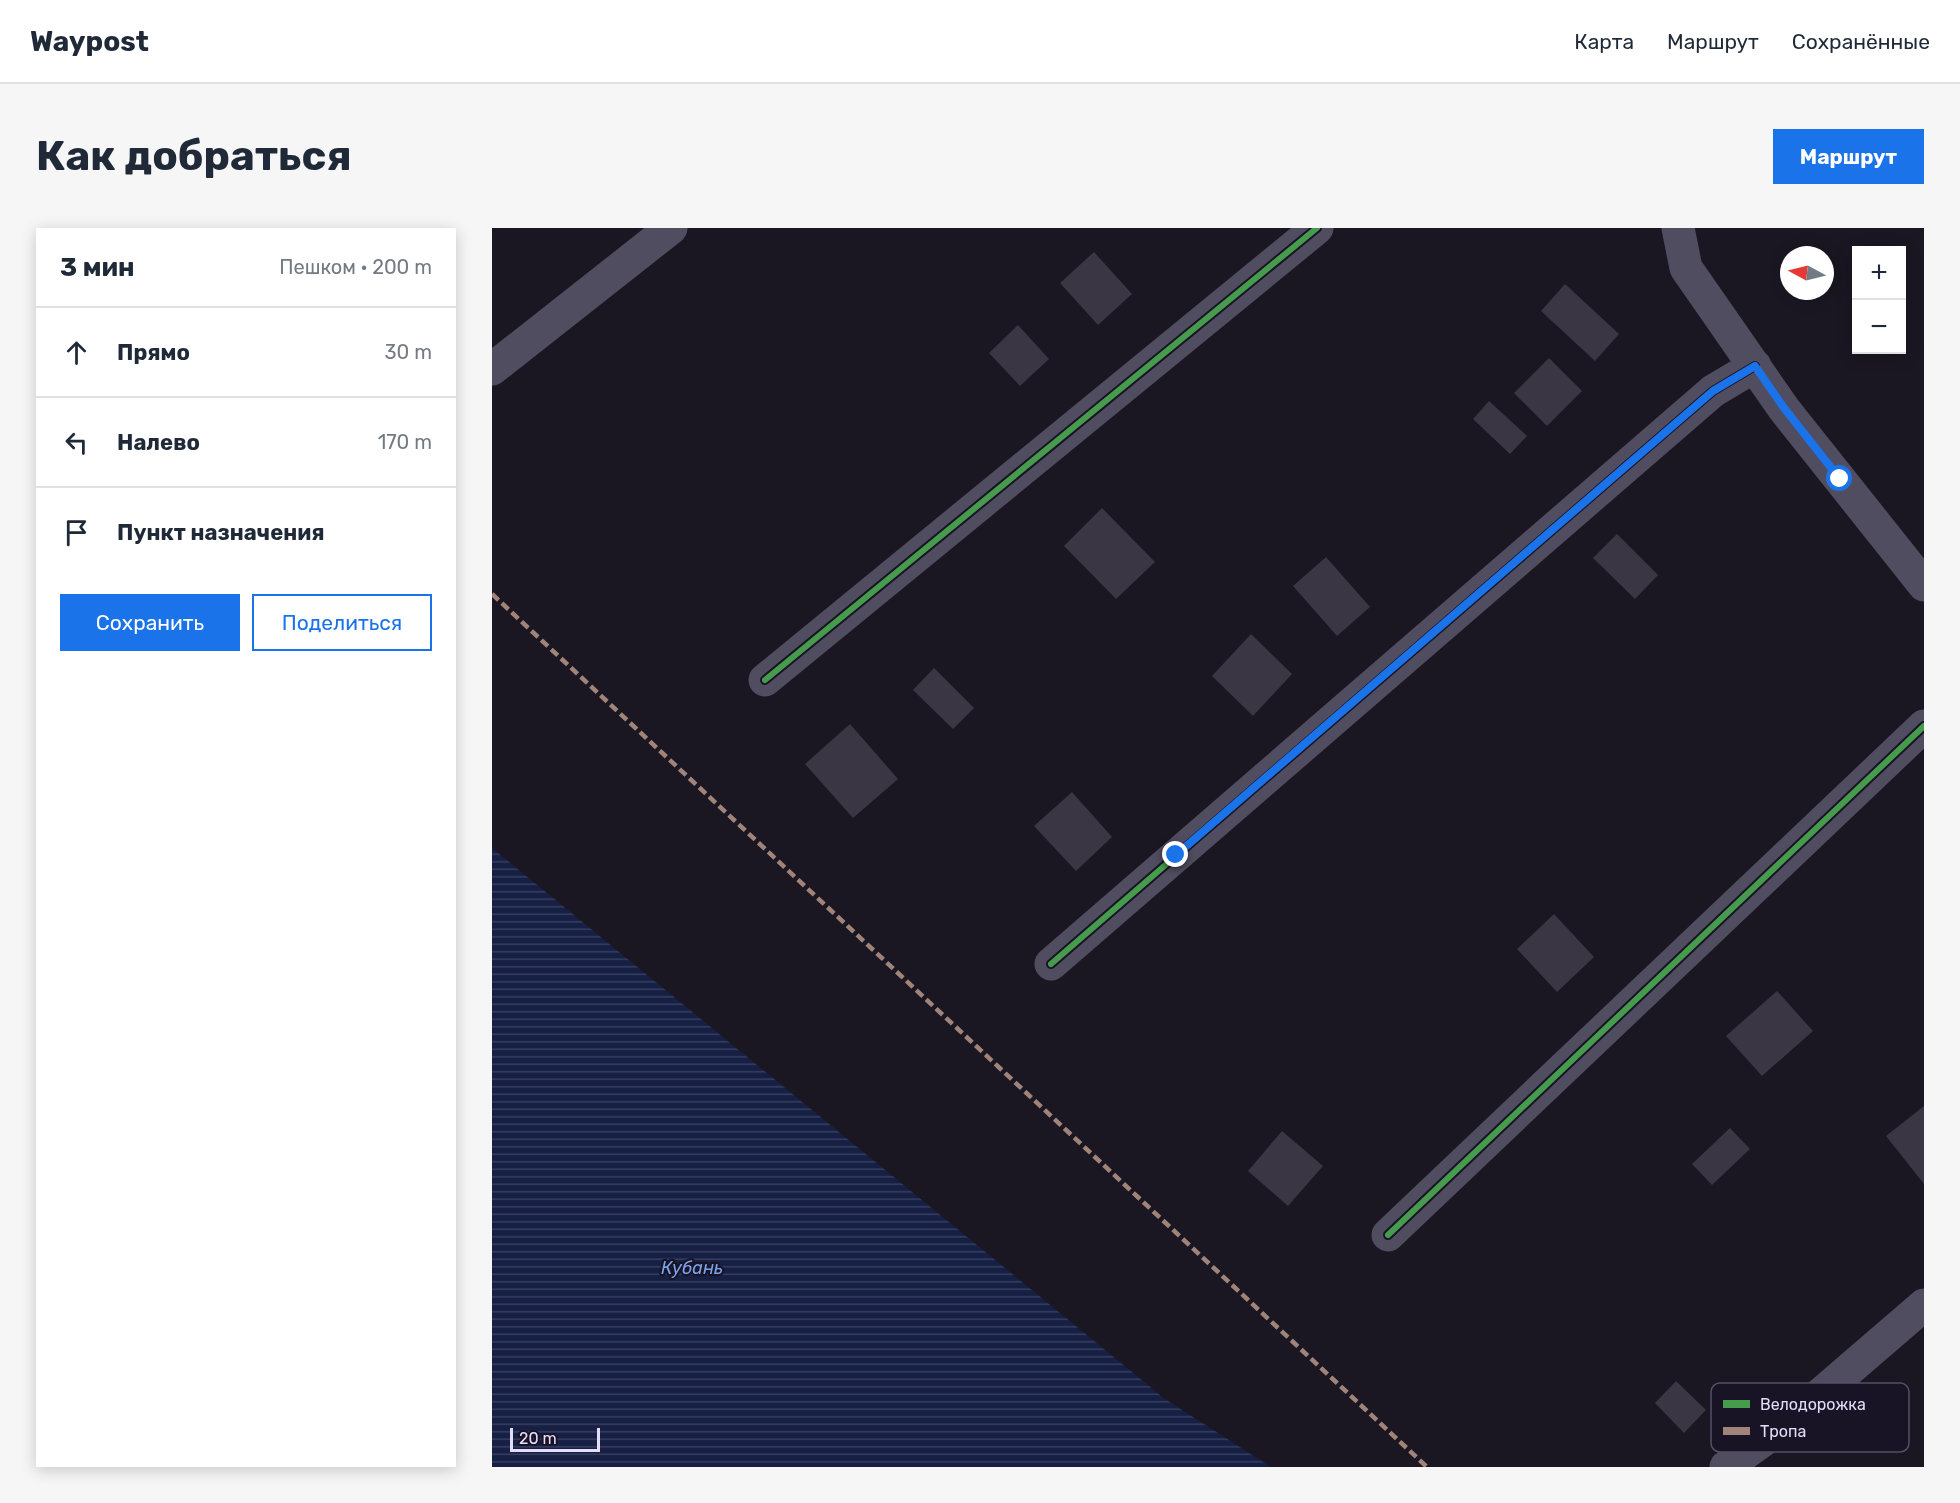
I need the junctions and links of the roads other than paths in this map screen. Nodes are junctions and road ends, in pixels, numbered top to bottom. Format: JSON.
{"nodes":[{"id":1,"x":671,"y":228,"type":"edge"},
{"id":2,"x":1317,"y":228,"type":"edge"},
{"id":3,"x":1678,"y":228,"type":"edge"},
{"id":4,"x":1755,"y":366,"type":"junction"},
{"id":5,"x":492,"y":369,"type":"edge"},
{"id":6,"x":1924,"y":585,"type":"edge"},
{"id":7,"x":765,"y":681,"type":"dead end"},
{"id":8,"x":1924,"y":726,"type":"edge"},
{"id":9,"x":1051,"y":963,"type":"dead end"},
{"id":10,"x":1388,"y":1235,"type":"dead end"},
{"id":11,"x":1924,"y":1305,"type":"edge"},
{"id":12,"x":1833,"y":1383,"type":"edge"},
{"id":13,"x":1747,"y":1452,"type":"edge"},
{"id":14,"x":1726,"y":1467,"type":"edge"}],
"edges":[{"from":1,"to":5,"type":"street"},
{"from":2,"to":7,"type":"street"},
{"from":3,"to":4,"type":"street"},
{"from":4,"to":6,"type":"street"},
{"from":4,"to":9,"type":"street"},
{"from":8,"to":10,"type":"street"},
{"from":11,"to":12,"type":"street"},
{"from":13,"to":14,"type":"street"}]}
